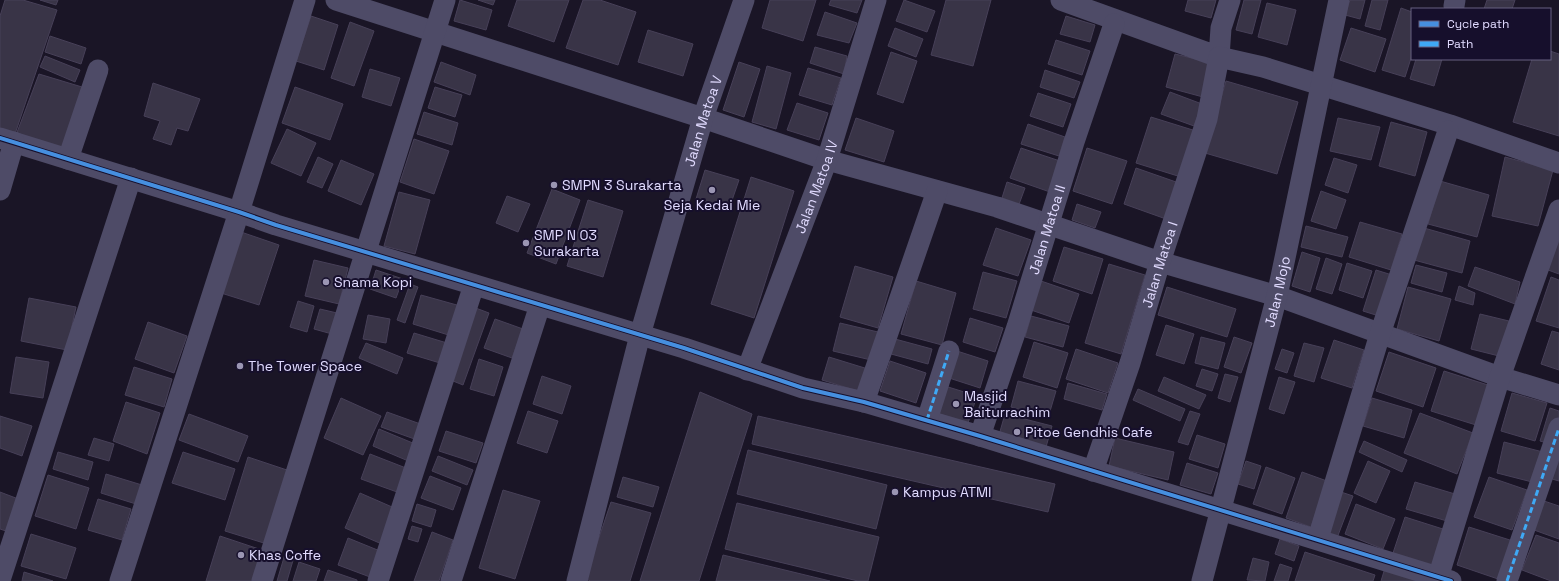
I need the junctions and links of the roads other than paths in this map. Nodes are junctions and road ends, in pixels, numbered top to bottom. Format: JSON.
{"nodes":[{"id":1,"x":305,"y":0,"type":"edge"},
{"id":2,"x":336,"y":0,"type":"edge"},
{"id":3,"x":444,"y":0,"type":"edge"},
{"id":4,"x":744,"y":0,"type":"edge"},
{"id":5,"x":876,"y":0,"type":"edge"},
{"id":6,"x":1061,"y":0,"type":"edge"},
{"id":7,"x":1230,"y":0,"type":"edge"},
{"id":8,"x":1339,"y":0,"type":"edge"},
{"id":9,"x":1096,"y":6,"type":"edge"},
{"id":10,"x":1114,"y":24,"type":"dead end"},
{"id":11,"x":434,"y":32,"type":"junction"},
{"id":12,"x":1220,"y":57,"type":"junction"},
{"id":13,"x":98,"y":70,"type":"dead end"},
{"id":14,"x":1320,"y":85,"type":"junction"},
{"id":15,"x":703,"y":118,"type":"junction"},
{"id":16,"x":1448,"y":131,"type":"dead end"},
{"id":17,"x":7,"y":140,"type":"edge"},
{"id":18,"x":68,"y":159,"type":"junction"},
{"id":19,"x":828,"y":160,"type":"junction"},
{"id":20,"x":1559,"y":163,"type":"edge"},
{"id":21,"x":131,"y":178,"type":"junction"},
{"id":22,"x":0,"y":190,"type":"edge"},
{"id":23,"x":937,"y":191,"type":"junction"},
{"id":24,"x":1559,"y":210,"type":"edge"},
{"id":25,"x":239,"y":212,"type":"junction"},
{"id":26,"x":1050,"y":225,"type":"junction"},
{"id":27,"x":366,"y":252,"type":"junction"},
{"id":28,"x":1160,"y":262,"type":"junction"},
{"id":29,"x":474,"y":285,"type":"junction"},
{"id":30,"x":1277,"y":296,"type":"junction"},
{"id":31,"x":540,"y":305,"type":"junction"},
{"id":32,"x":1380,"y":334,"type":"junction"},
{"id":33,"x":640,"y":335,"type":"junction"},
{"id":34,"x":948,"y":351,"type":"dead end"},
{"id":35,"x":747,"y":370,"type":"junction"},
{"id":36,"x":1500,"y":377,"type":"junction"},
{"id":37,"x":1559,"y":394,"type":"edge"},
{"id":38,"x":864,"y":402,"type":"junction"},
{"id":39,"x":927,"y":420,"type":"junction"},
{"id":40,"x":1559,"y":428,"type":"edge"},
{"id":41,"x":980,"y":436,"type":"junction"},
{"id":42,"x":1093,"y":471,"type":"junction"},
{"id":43,"x":1220,"y":510,"type":"junction"},
{"id":44,"x":1320,"y":532,"type":"dead end"},
{"id":45,"x":0,"y":580,"type":"edge"},
{"id":46,"x":1442,"y":580,"type":"edge"},
{"id":47,"x":120,"y":581,"type":"edge"},
{"id":48,"x":262,"y":581,"type":"edge"},
{"id":49,"x":378,"y":581,"type":"edge"},
{"id":50,"x":451,"y":581,"type":"edge"},
{"id":51,"x":577,"y":581,"type":"edge"},
{"id":52,"x":1202,"y":581,"type":"edge"},
{"id":53,"x":1507,"y":581,"type":"edge"}],
"edges":[{"from":1,"to":25,"type":"street"},
{"from":2,"to":11,"type":"street"},
{"from":3,"to":11,"type":"street"},
{"from":4,"to":15,"type":"street","name":"Jalan Matoa V"},
{"from":5,"to":19,"type":"street","name":"Jalan Matoa IV"},
{"from":6,"to":9,"type":"street"},
{"from":7,"to":12,"type":"street","name":"Jalan Matoa I"},
{"from":8,"to":14,"type":"street","name":"Jalan Mojo"},
{"from":9,"to":12,"type":"street"},
{"from":10,"to":26,"type":"street","name":"Jalan Matoa II"},
{"from":11,"to":15,"type":"street"},
{"from":11,"to":27,"type":"street"},
{"from":12,"to":14,"type":"street"},
{"from":12,"to":28,"type":"street","name":"Jalan Matoa I"},
{"from":13,"to":18,"type":"street"},
{"from":14,"to":20,"type":"street"},
{"from":14,"to":30,"type":"street","name":"Jalan Mojo"},
{"from":15,"to":19,"type":"street"},
{"from":15,"to":33,"type":"street","name":"Jalan Matoa V"},
{"from":16,"to":32,"type":"street"},
{"from":17,"to":18,"type":"street"},
{"from":17,"to":22,"type":"street"},
{"from":18,"to":21,"type":"street"},
{"from":19,"to":23,"type":"street"},
{"from":19,"to":35,"type":"street","name":"Jalan Matoa IV"},
{"from":21,"to":25,"type":"street"},
{"from":21,"to":45,"type":"street"},
{"from":23,"to":26,"type":"street"},
{"from":23,"to":38,"type":"street"},
{"from":24,"to":36,"type":"street"},
{"from":25,"to":27,"type":"street"},
{"from":25,"to":47,"type":"street"},
{"from":26,"to":28,"type":"street"},
{"from":26,"to":41,"type":"street","name":"Jalan Matoa II"},
{"from":27,"to":29,"type":"street"},
{"from":27,"to":48,"type":"street"},
{"from":28,"to":30,"type":"street"},
{"from":28,"to":42,"type":"street","name":"Jalan Matoa I"},
{"from":29,"to":31,"type":"street"},
{"from":29,"to":49,"type":"street"},
{"from":30,"to":32,"type":"street"},
{"from":30,"to":43,"type":"street","name":"Jalan Mojo"},
{"from":31,"to":33,"type":"street"},
{"from":31,"to":50,"type":"street"},
{"from":32,"to":36,"type":"street"},
{"from":32,"to":44,"type":"street"},
{"from":33,"to":35,"type":"street"},
{"from":33,"to":51,"type":"street","name":"Jalan Matoa V"},
{"from":34,"to":39,"type":"street"},
{"from":35,"to":38,"type":"street"},
{"from":36,"to":37,"type":"street"},
{"from":36,"to":46,"type":"street"},
{"from":38,"to":39,"type":"street"},
{"from":39,"to":41,"type":"street"},
{"from":40,"to":53,"type":"street"},
{"from":41,"to":42,"type":"street"},
{"from":42,"to":43,"type":"street"},
{"from":43,"to":46,"type":"street"},
{"from":43,"to":52,"type":"street","name":"Jalan Mojo"}]}
